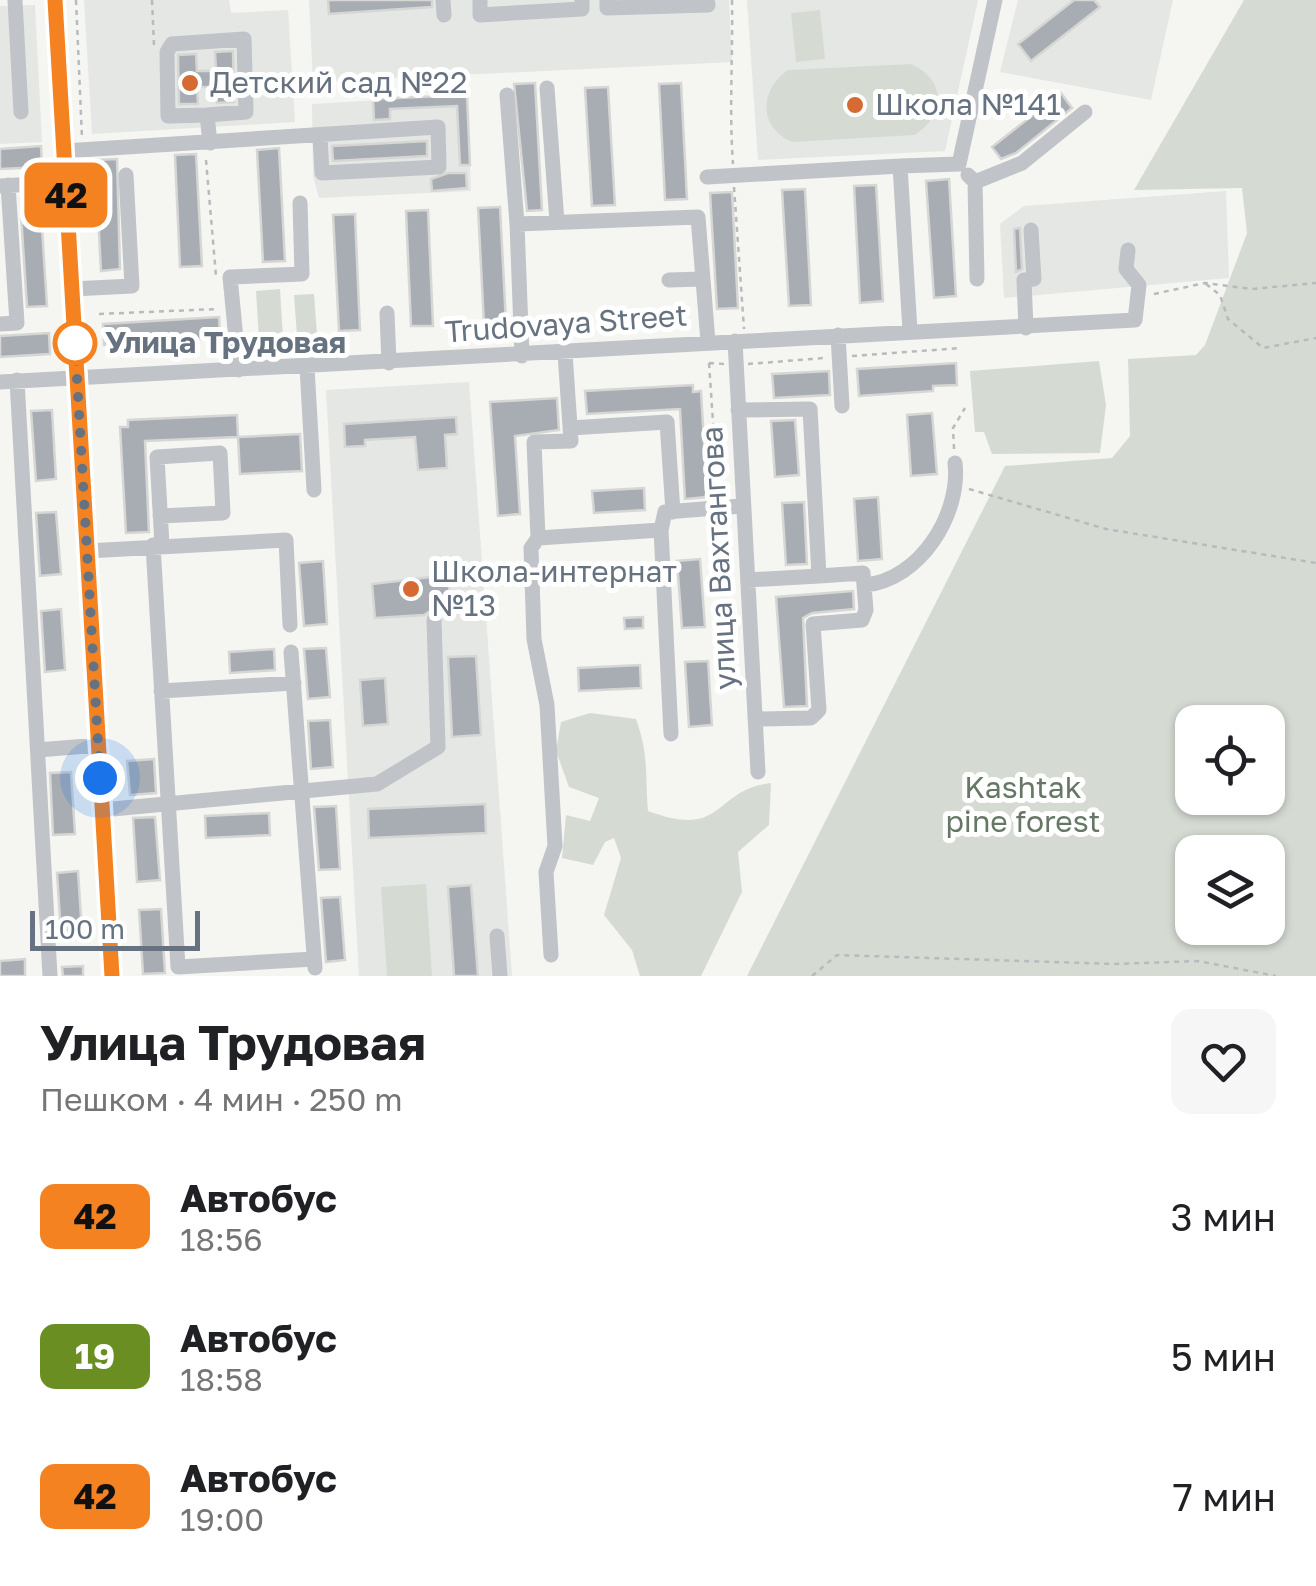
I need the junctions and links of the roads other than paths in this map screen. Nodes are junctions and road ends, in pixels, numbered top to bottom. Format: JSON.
{"nodes":[{"id":1,"x":15,"y":0,"type":"edge"},
{"id":2,"x":55,"y":0,"type":"edge"},
{"id":3,"x":480,"y":0,"type":"edge"},
{"id":4,"x":582,"y":0,"type":"edge"},
{"id":5,"x":607,"y":0,"type":"edge"},
{"id":6,"x":708,"y":0,"type":"edge"},
{"id":7,"x":995,"y":0,"type":"edge"},
{"id":8,"x":547,"y":88,"type":"dead end"},
{"id":9,"x":507,"y":95,"type":"dead end"},
{"id":10,"x":21,"y":112,"type":"dead end"},
{"id":11,"x":1086,"y":112,"type":"dead end"},
{"id":12,"x":207,"y":115,"type":"junction"},
{"id":13,"x":320,"y":136,"type":"junction"},
{"id":14,"x":210,"y":143,"type":"junction"},
{"id":15,"x":64,"y":151,"type":"junction"},
{"id":16,"x":960,"y":164,"type":"junction"},
{"id":17,"x":900,"y":166,"type":"junction"},
{"id":18,"x":126,"y":176,"type":"dead end"},
{"id":19,"x":707,"y":177,"type":"dead end"},
{"id":20,"x":65,"y":182,"type":"junction"},
{"id":21,"x":975,"y":182,"type":"junction"},
{"id":22,"x":4,"y":185,"type":"edge"},
{"id":23,"x":300,"y":204,"type":"dead end"},
{"id":24,"x":556,"y":222,"type":"junction"},
{"id":25,"x":517,"y":224,"type":"junction"},
{"id":26,"x":1031,"y":230,"type":"dead end"},
{"id":27,"x":1128,"y":250,"type":"dead end"},
{"id":28,"x":703,"y":278,"type":"junction"},
{"id":29,"x":977,"y":279,"type":"dead end"},
{"id":30,"x":669,"y":280,"type":"dead end"},
{"id":31,"x":72,"y":289,"type":"junction"},
{"id":32,"x":386,"y":313,"type":"dead end"},
{"id":33,"x":0,"y":324,"type":"edge"},
{"id":34,"x":1026,"y":328,"type":"junction"},
{"id":35,"x":910,"y":331,"type":"junction"},
{"id":36,"x":838,"y":335,"type":"junction"},
{"id":37,"x":735,"y":341,"type":"junction"},
{"id":38,"x":708,"y":342,"type":"junction"},
{"id":39,"x":565,"y":353,"type":"junction"},
{"id":40,"x":522,"y":356,"type":"junction"},
{"id":41,"x":390,"y":362,"type":"junction"},
{"id":42,"x":306,"y":366,"type":"junction"},
{"id":43,"x":239,"y":370,"type":"junction"},
{"id":44,"x":77,"y":378,"type":"junction"},
{"id":45,"x":8,"y":381,"type":"edge"},
{"id":46,"x":842,"y":406,"type":"dead end"},
{"id":47,"x":738,"y":410,"type":"junction"},
{"id":48,"x":570,"y":428,"type":"junction"},
{"id":49,"x":954,"y":464,"type":"road end"},
{"id":50,"x":314,"y":490,"type":"dead end"},
{"id":51,"x":742,"y":506,"type":"junction"},
{"id":52,"x":673,"y":512,"type":"junction"},
{"id":53,"x":160,"y":516,"type":"junction"},
{"id":54,"x":661,"y":530,"type":"junction"},
{"id":55,"x":538,"y":538,"type":"junction"},
{"id":56,"x":158,"y":545,"type":"junction"},
{"id":57,"x":87,"y":551,"type":"junction"},
{"id":58,"x":819,"y":576,"type":"junction"},
{"id":59,"x":748,"y":580,"type":"junction"},
{"id":60,"x":865,"y":585,"type":"junction"},
{"id":61,"x":434,"y":620,"type":"dead end"},
{"id":62,"x":290,"y":625,"type":"dead end"},
{"id":63,"x":291,"y":652,"type":"dead end"},
{"id":64,"x":294,"y":683,"type":"junction"},
{"id":65,"x":161,"y":692,"type":"junction"},
{"id":66,"x":757,"y":719,"type":"junction"},
{"id":67,"x":671,"y":734,"type":"dead end"},
{"id":68,"x":99,"y":746,"type":"junction"},
{"id":69,"x":38,"y":750,"type":"junction"},
{"id":70,"x":758,"y":772,"type":"dead end"},
{"id":71,"x":302,"y":794,"type":"junction"},
{"id":72,"x":167,"y":804,"type":"junction"},
{"id":73,"x":102,"y":810,"type":"junction"},
{"id":74,"x":497,"y":936,"type":"dead end"},
{"id":75,"x":551,"y":955,"type":"dead end"},
{"id":76,"x":50,"y":976,"type":"edge"},
{"id":77,"x":112,"y":976,"type":"edge"},
{"id":78,"x":500,"y":976,"type":"edge"}],
"edges":[{"from":1,"to":10,"type":"street"},
{"from":2,"to":15,"type":"street"},
{"from":3,"to":4,"type":"street"},
{"from":5,"to":6,"type":"street"},
{"from":7,"to":16,"type":"street"},
{"from":8,"to":24,"type":"street"},
{"from":9,"to":25,"type":"street"},
{"from":11,"to":21,"type":"street"},
{"from":12,"to":12,"type":"street"},
{"from":12,"to":14,"type":"street"},
{"from":13,"to":13,"type":"street"},
{"from":13,"to":14,"type":"street"},
{"from":14,"to":15,"type":"street"},
{"from":15,"to":20,"type":"street"},
{"from":16,"to":17,"type":"street"},
{"from":16,"to":21,"type":"street"},
{"from":17,"to":19,"type":"street"},
{"from":17,"to":35,"type":"street"},
{"from":18,"to":31,"type":"street"},
{"from":20,"to":22,"type":"street"},
{"from":20,"to":31,"type":"street"},
{"from":21,"to":29,"type":"street"},
{"from":22,"to":33,"type":"street"},
{"from":23,"to":43,"type":"street"},
{"from":24,"to":25,"type":"street"},
{"from":24,"to":28,"type":"street"},
{"from":25,"to":40,"type":"street"},
{"from":26,"to":34,"type":"street"},
{"from":27,"to":34,"type":"street","name":"Trudovaya Street"},
{"from":28,"to":30,"type":"street"},
{"from":28,"to":38,"type":"street"},
{"from":31,"to":44,"type":"street"},
{"from":32,"to":41,"type":"street"},
{"from":34,"to":35,"type":"street","name":"Trudovaya Street"},
{"from":35,"to":36,"type":"street","name":"Trudovaya Street"},
{"from":36,"to":37,"type":"street","name":"Trudovaya Street"},
{"from":36,"to":46,"type":"street"},
{"from":37,"to":38,"type":"street","name":"Trudovaya Street"},
{"from":37,"to":47,"type":"street","name":"улица Вахтангова"},
{"from":38,"to":39,"type":"street","name":"Trudovaya Street"},
{"from":39,"to":40,"type":"street","name":"Trudovaya Street"},
{"from":39,"to":48,"type":"street"},
{"from":40,"to":41,"type":"street","name":"Trudovaya Street"},
{"from":41,"to":42,"type":"street","name":"Trudovaya Street"},
{"from":42,"to":43,"type":"street","name":"Trudovaya Street"},
{"from":42,"to":50,"type":"street"},
{"from":43,"to":44,"type":"street","name":"Trudovaya Street"},
{"from":44,"to":45,"type":"street","name":"Trudovaya Street"},
{"from":44,"to":57,"type":"street"},
{"from":45,"to":69,"type":"street"},
{"from":47,"to":51,"type":"street","name":"улица Вахтангова"},
{"from":47,"to":58,"type":"street"},
{"from":48,"to":52,"type":"street"},
{"from":48,"to":55,"type":"street"},
{"from":49,"to":60,"type":"street"},
{"from":51,"to":52,"type":"street"},
{"from":51,"to":59,"type":"street","name":"улица Вахтангова"},
{"from":52,"to":54,"type":"street"},
{"from":53,"to":53,"type":"street"},
{"from":53,"to":56,"type":"street"},
{"from":54,"to":55,"type":"street"},
{"from":54,"to":67,"type":"street"},
{"from":55,"to":75,"type":"street"},
{"from":56,"to":57,"type":"street"},
{"from":56,"to":62,"type":"street"},
{"from":56,"to":65,"type":"street"},
{"from":57,"to":68,"type":"street"},
{"from":58,"to":59,"type":"street"},
{"from":58,"to":60,"type":"street"},
{"from":59,"to":66,"type":"street","name":"улица Вахтангова"},
{"from":60,"to":66,"type":"street"},
{"from":61,"to":71,"type":"street"},
{"from":63,"to":64,"type":"street"},
{"from":64,"to":65,"type":"street"},
{"from":64,"to":71,"type":"street"},
{"from":65,"to":72,"type":"street"},
{"from":66,"to":70,"type":"street","name":"улица Вахтангова"},
{"from":68,"to":69,"type":"street"},
{"from":68,"to":73,"type":"street"},
{"from":69,"to":76,"type":"street"},
{"from":71,"to":72,"type":"street"},
{"from":71,"to":72,"type":"street"},
{"from":72,"to":73,"type":"street"},
{"from":73,"to":77,"type":"street"},
{"from":74,"to":78,"type":"street"}]}
